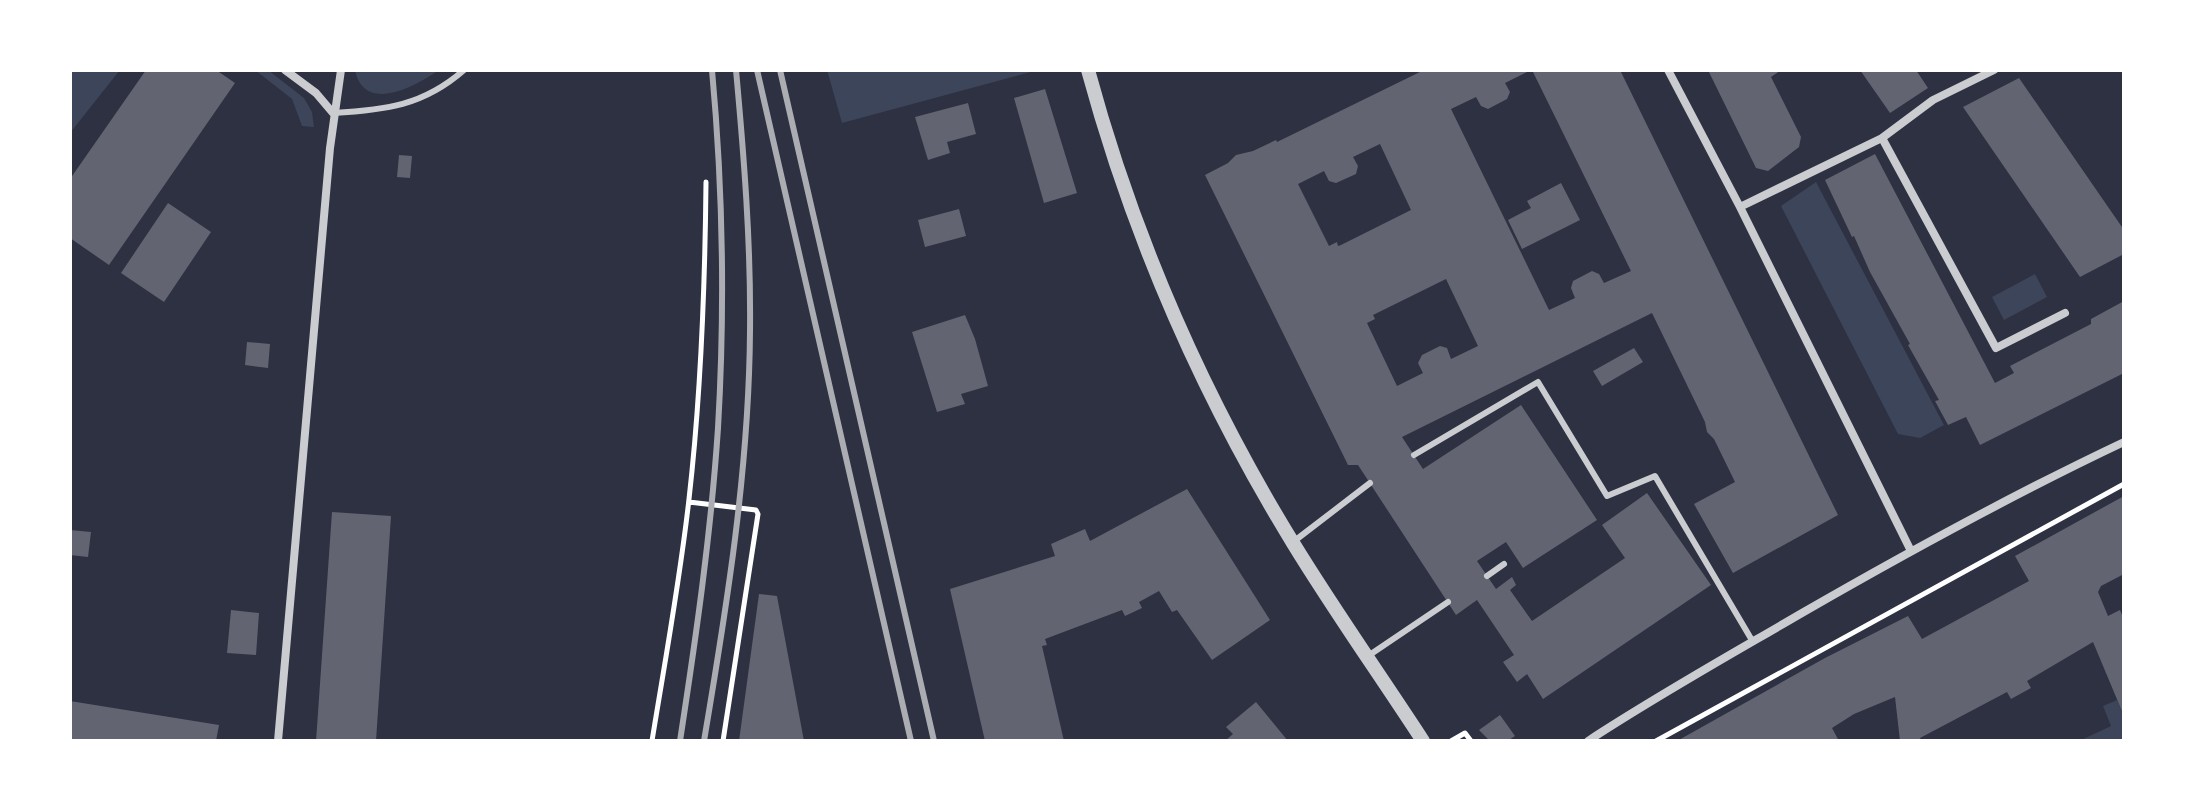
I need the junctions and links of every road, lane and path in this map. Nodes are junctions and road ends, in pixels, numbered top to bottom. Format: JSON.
{"nodes":[{"id":1,"x":285,"y":70,"type":"edge"},
{"id":2,"x":341,"y":70,"type":"edge"},
{"id":3,"x":464,"y":70,"type":"edge"},
{"id":4,"x":1088,"y":70,"type":"edge"},
{"id":5,"x":1668,"y":70,"type":"edge"},
{"id":6,"x":1994,"y":70,"type":"edge"},
{"id":7,"x":333,"y":113,"type":"junction"},
{"id":8,"x":1882,"y":138,"type":"junction"},
{"id":9,"x":706,"y":182,"type":"dead end"},
{"id":10,"x":1740,"y":207,"type":"junction"},
{"id":11,"x":2065,"y":313,"type":"dead end"},
{"id":12,"x":2124,"y":442,"type":"edge"},
{"id":13,"x":1414,"y":455,"type":"dead end"},
{"id":14,"x":1370,"y":483,"type":"dead end"},
{"id":15,"x":2124,"y":484,"type":"edge"},
{"id":16,"x":689,"y":502,"type":"junction"},
{"id":17,"x":1293,"y":542,"type":"junction"},
{"id":18,"x":1911,"y":551,"type":"junction"},
{"id":19,"x":1504,"y":564,"type":"dead end"},
{"id":20,"x":1487,"y":576,"type":"dead end"},
{"id":21,"x":1448,"y":602,"type":"dead end"},
{"id":22,"x":1753,"y":642,"type":"junction"},
{"id":23,"x":1368,"y":656,"type":"junction"},
{"id":24,"x":278,"y":741,"type":"edge"},
{"id":25,"x":652,"y":741,"type":"edge"},
{"id":26,"x":723,"y":741,"type":"edge"},
{"id":27,"x":1423,"y":741,"type":"edge"},
{"id":28,"x":1451,"y":741,"type":"edge"},
{"id":29,"x":1471,"y":741,"type":"edge"},
{"id":30,"x":1588,"y":741,"type":"edge"},
{"id":31,"x":1656,"y":741,"type":"edge"}],
"edges":[{"from":1,"to":7,"type":"street"},
{"from":2,"to":7,"type":"street"},
{"from":3,"to":7,"type":"lane"},
{"from":4,"to":17,"type":"street"},
{"from":5,"to":10,"type":"street"},
{"from":6,"to":8,"type":"street"},
{"from":7,"to":24,"type":"street"},
{"from":8,"to":10,"type":"street"},
{"from":8,"to":11,"type":"street"},
{"from":9,"to":16,"type":"path"},
{"from":10,"to":18,"type":"street"},
{"from":12,"to":18,"type":"street"},
{"from":13,"to":22,"type":"lane"},
{"from":14,"to":17,"type":"lane"},
{"from":15,"to":31,"type":"path"},
{"from":16,"to":25,"type":"path"},
{"from":16,"to":26,"type":"path"},
{"from":17,"to":23,"type":"street"},
{"from":18,"to":22,"type":"street"},
{"from":19,"to":20,"type":"lane"},
{"from":21,"to":23,"type":"lane"},
{"from":22,"to":30,"type":"street"},
{"from":23,"to":27,"type":"street"},
{"from":28,"to":29,"type":"path"}]}
